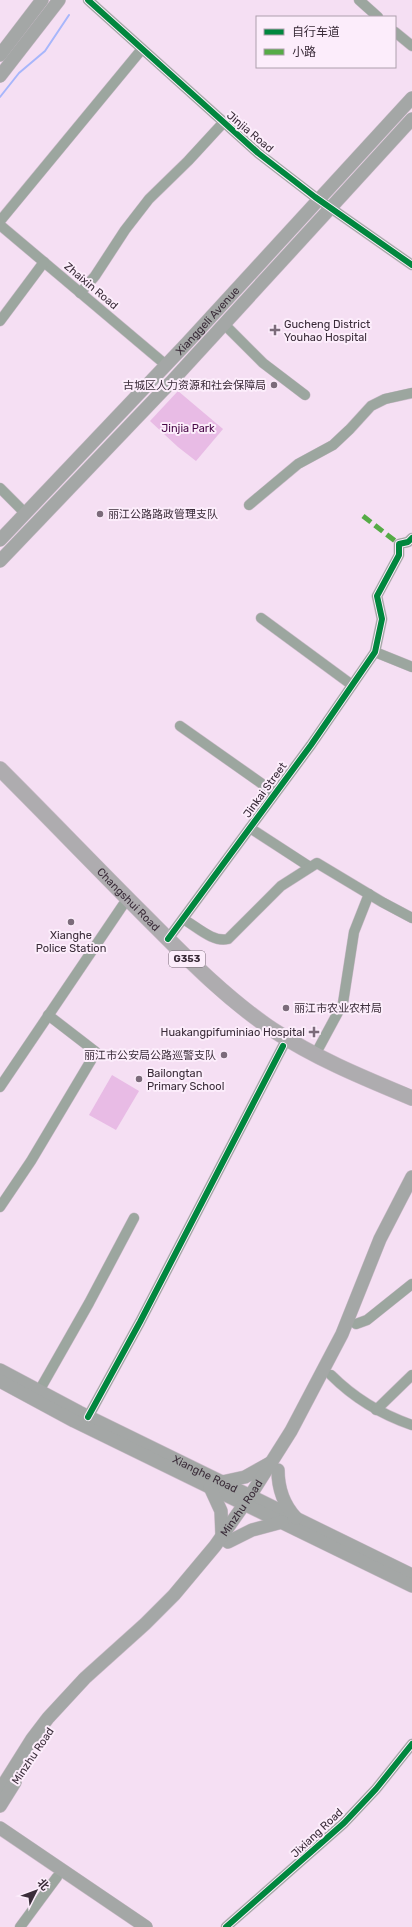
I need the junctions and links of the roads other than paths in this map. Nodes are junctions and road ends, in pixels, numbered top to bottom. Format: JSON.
{"nodes":[{"id":1,"x":42,"y":0,"type":"edge"},
{"id":2,"x":58,"y":0,"type":"edge"},
{"id":3,"x":89,"y":0,"type":"edge"},
{"id":4,"x":359,"y":0,"type":"edge"},
{"id":5,"x":377,"y":16,"type":"edge"},
{"id":6,"x":396,"y":33,"type":"edge"},
{"id":7,"x":412,"y":46,"type":"edge"},
{"id":8,"x":142,"y":49,"type":"junction"},
{"id":9,"x":0,"y":55,"type":"edge"},
{"id":10,"x":0,"y":76,"type":"edge"},
{"id":11,"x":412,"y":98,"type":"edge"},
{"id":12,"x":412,"y":119,"type":"edge"},
{"id":13,"x":223,"y":123,"type":"junction"},
{"id":14,"x":319,"y":199,"type":"junction"},
{"id":15,"x":330,"y":208,"type":"junction"},
{"id":16,"x":0,"y":222,"type":"edge"},
{"id":17,"x":0,"y":225,"type":"edge"},
{"id":18,"x":44,"y":262,"type":"junction"},
{"id":19,"x":412,"y":265,"type":"edge"},
{"id":20,"x":80,"y":293,"type":"junction"},
{"id":21,"x":0,"y":321,"type":"edge"},
{"id":22,"x":224,"y":324,"type":"junction"},
{"id":23,"x":166,"y":365,"type":"junction"},
{"id":24,"x":412,"y":393,"type":"edge"},
{"id":25,"x":305,"y":394,"type":"dead end"},
{"id":26,"x":0,"y":488,"type":"edge"},
{"id":27,"x":249,"y":505,"type":"dead end"},
{"id":28,"x":25,"y":513,"type":"junction"},
{"id":29,"x":412,"y":538,"type":"edge"},
{"id":30,"x":0,"y":540,"type":"edge"},
{"id":31,"x":0,"y":560,"type":"edge"},
{"id":32,"x":261,"y":618,"type":"dead end"},
{"id":33,"x":375,"y":652,"type":"junction"},
{"id":34,"x":412,"y":667,"type":"edge"},
{"id":35,"x":352,"y":685,"type":"junction"},
{"id":36,"x":180,"y":726,"type":"dead end"},
{"id":37,"x":0,"y":769,"type":"edge"},
{"id":38,"x":0,"y":781,"type":"edge"},
{"id":39,"x":275,"y":793,"type":"junction"},
{"id":40,"x":250,"y":828,"type":"junction"},
{"id":41,"x":310,"y":867,"type":"junction"},
{"id":42,"x":369,"y":894,"type":"junction"},
{"id":43,"x":123,"y":905,"type":"junction"},
{"id":44,"x":183,"y":918,"type":"junction"},
{"id":45,"x":412,"y":918,"type":"edge"},
{"id":46,"x":168,"y":939,"type":"junction"},
{"id":47,"x":48,"y":1015,"type":"junction"},
{"id":48,"x":283,"y":1046,"type":"junction"},
{"id":49,"x":315,"y":1055,"type":"junction"},
{"id":50,"x":0,"y":1086,"type":"edge"},
{"id":51,"x":412,"y":1098,"type":"edge"},
{"id":52,"x":412,"y":1107,"type":"edge"},
{"id":53,"x":412,"y":1177,"type":"edge"},
{"id":54,"x":412,"y":1196,"type":"edge"},
{"id":55,"x":0,"y":1206,"type":"edge"},
{"id":56,"x":134,"y":1218,"type":"dead end"},
{"id":57,"x":412,"y":1284,"type":"edge"},
{"id":58,"x":356,"y":1324,"type":"junction"},
{"id":59,"x":0,"y":1370,"type":"edge"},
{"id":60,"x":331,"y":1374,"type":"junction"},
{"id":61,"x":412,"y":1375,"type":"edge"},
{"id":62,"x":0,"y":1381,"type":"edge"},
{"id":63,"x":39,"y":1390,"type":"junction"},
{"id":64,"x":376,"y":1410,"type":"junction"},
{"id":65,"x":88,"y":1416,"type":"junction"},
{"id":66,"x":412,"y":1425,"type":"edge"},
{"id":67,"x":276,"y":1465,"type":"junction"},
{"id":68,"x":216,"y":1485,"type":"junction"},
{"id":69,"x":252,"y":1502,"type":"junction"},
{"id":70,"x":297,"y":1519,"type":"junction"},
{"id":71,"x":282,"y":1522,"type":"junction"},
{"id":72,"x":225,"y":1539,"type":"junction"},
{"id":73,"x":412,"y":1575,"type":"edge"},
{"id":74,"x":412,"y":1586,"type":"edge"},
{"id":75,"x":412,"y":1744,"type":"edge"},
{"id":76,"x":0,"y":1790,"type":"edge"},
{"id":77,"x":0,"y":1806,"type":"edge"},
{"id":78,"x":0,"y":1828,"type":"edge"},
{"id":79,"x":0,"y":1838,"type":"edge"},
{"id":80,"x":57,"y":1877,"type":"junction"},
{"id":81,"x":20,"y":1927,"type":"edge"},
{"id":82,"x":132,"y":1927,"type":"edge"},
{"id":83,"x":146,"y":1927,"type":"edge"},
{"id":84,"x":226,"y":1927,"type":"edge"}],
"edges":[{"from":1,"to":9,"type":"main road"},
{"from":2,"to":10,"type":"main road"},
{"from":3,"to":8,"type":"street","name":"Jinjia Road"},
{"from":4,"to":5,"type":"street"},
{"from":6,"to":7,"type":"street"},
{"from":8,"to":13,"type":"street","name":"Jinjia Road"},
{"from":8,"to":16,"type":"street"},
{"from":11,"to":14,"type":"main road","name":"Xianggeli Avenue"},
{"from":12,"to":15,"type":"main road","name":"Xianggeli Avenue"},
{"from":13,"to":14,"type":"street","name":"Jinjia Road"},
{"from":13,"to":20,"type":"street"},
{"from":14,"to":15,"type":"street","name":"Jinjia Road"},
{"from":14,"to":23,"type":"main road","name":"Xianggeli Avenue"},
{"from":15,"to":19,"type":"street","name":"Jinjia Road"},
{"from":15,"to":22,"type":"main road","name":"Xianggeli Avenue"},
{"from":17,"to":18,"type":"street","name":"Zhaixin Road"},
{"from":18,"to":20,"type":"street","name":"Zhaixin Road"},
{"from":18,"to":21,"type":"street"},
{"from":20,"to":23,"type":"street","name":"Zhaixin Road"},
{"from":22,"to":25,"type":"street"},
{"from":22,"to":31,"type":"main road","name":"Xianggeli Avenue"},
{"from":23,"to":28,"type":"main road","name":"Xianggeli Avenue"},
{"from":24,"to":27,"type":"street"},
{"from":26,"to":28,"type":"street"},
{"from":28,"to":30,"type":"main road","name":"Xianggeli Avenue"},
{"from":29,"to":33,"type":"street"},
{"from":32,"to":35,"type":"street"},
{"from":33,"to":34,"type":"street"},
{"from":33,"to":35,"type":"street","name":"Jinkai Street"},
{"from":35,"to":39,"type":"street","name":"Jinkai Street"},
{"from":36,"to":39,"type":"street"},
{"from":37,"to":46,"type":"highway","name":"Changshui Road","number":"G353"},
{"from":38,"to":43,"type":"highway","name":"Changshui Road","number":"G353"},
{"from":39,"to":40,"type":"street","name":"Jinkai Street"},
{"from":40,"to":41,"type":"street"},
{"from":40,"to":44,"type":"street","name":"Jinkai Street"},
{"from":41,"to":42,"type":"street"},
{"from":41,"to":44,"type":"street"},
{"from":42,"to":45,"type":"street"},
{"from":42,"to":49,"type":"street"},
{"from":43,"to":47,"type":"street"},
{"from":43,"to":48,"type":"highway","name":"Changshui Road","number":"G353"},
{"from":44,"to":46,"type":"street","name":"Jinkai Street"},
{"from":46,"to":49,"type":"highway","name":"Changshui Road","number":"G353"},
{"from":47,"to":50,"type":"street"},
{"from":47,"to":55,"type":"street"},
{"from":48,"to":52,"type":"highway","name":"Changshui Road","number":"G353"},
{"from":48,"to":65,"type":"street"},
{"from":49,"to":51,"type":"highway","name":"Changshui Road","number":"G353"},
{"from":53,"to":67,"type":"main road","name":"Minzhu Road"},
{"from":54,"to":58,"type":"main road","name":"Minzhu Road"},
{"from":56,"to":63,"type":"street"},
{"from":57,"to":58,"type":"street"},
{"from":58,"to":60,"type":"main road","name":"Minzhu Road"},
{"from":59,"to":63,"type":"main road","name":"Xianghe Road"},
{"from":60,"to":64,"type":"street"},
{"from":60,"to":67,"type":"main road","name":"Minzhu Road"},
{"from":61,"to":64,"type":"street"},
{"from":62,"to":68,"type":"main road","name":"Xianghe Road"},
{"from":63,"to":65,"type":"main road","name":"Xianghe Road"},
{"from":64,"to":66,"type":"street"},
{"from":65,"to":68,"type":"main road","name":"Xianghe Road"},
{"from":67,"to":68,"type":"main road"},
{"from":67,"to":69,"type":"main road","name":"Minzhu Road"},
{"from":67,"to":70,"type":"main road"},
{"from":68,"to":69,"type":"main road","name":"Xianghe Road"},
{"from":68,"to":72,"type":"main road"},
{"from":69,"to":70,"type":"main road","name":"Xianghe Road"},
{"from":69,"to":71,"type":"main road","name":"Xianghe Road"},
{"from":69,"to":72,"type":"main road","name":"Minzhu Road"},
{"from":70,"to":73,"type":"main road","name":"Xianghe Road"},
{"from":71,"to":72,"type":"main road"},
{"from":71,"to":74,"type":"main road","name":"Xianghe Road"},
{"from":72,"to":76,"type":"main road","name":"Minzhu Road"},
{"from":72,"to":77,"type":"main road","name":"Minzhu Road"},
{"from":75,"to":84,"type":"street","name":"Jixiang Road"},
{"from":78,"to":83,"type":"main road"},
{"from":79,"to":80,"type":"main road"},
{"from":80,"to":81,"type":"street"},
{"from":80,"to":82,"type":"main road"}]}
